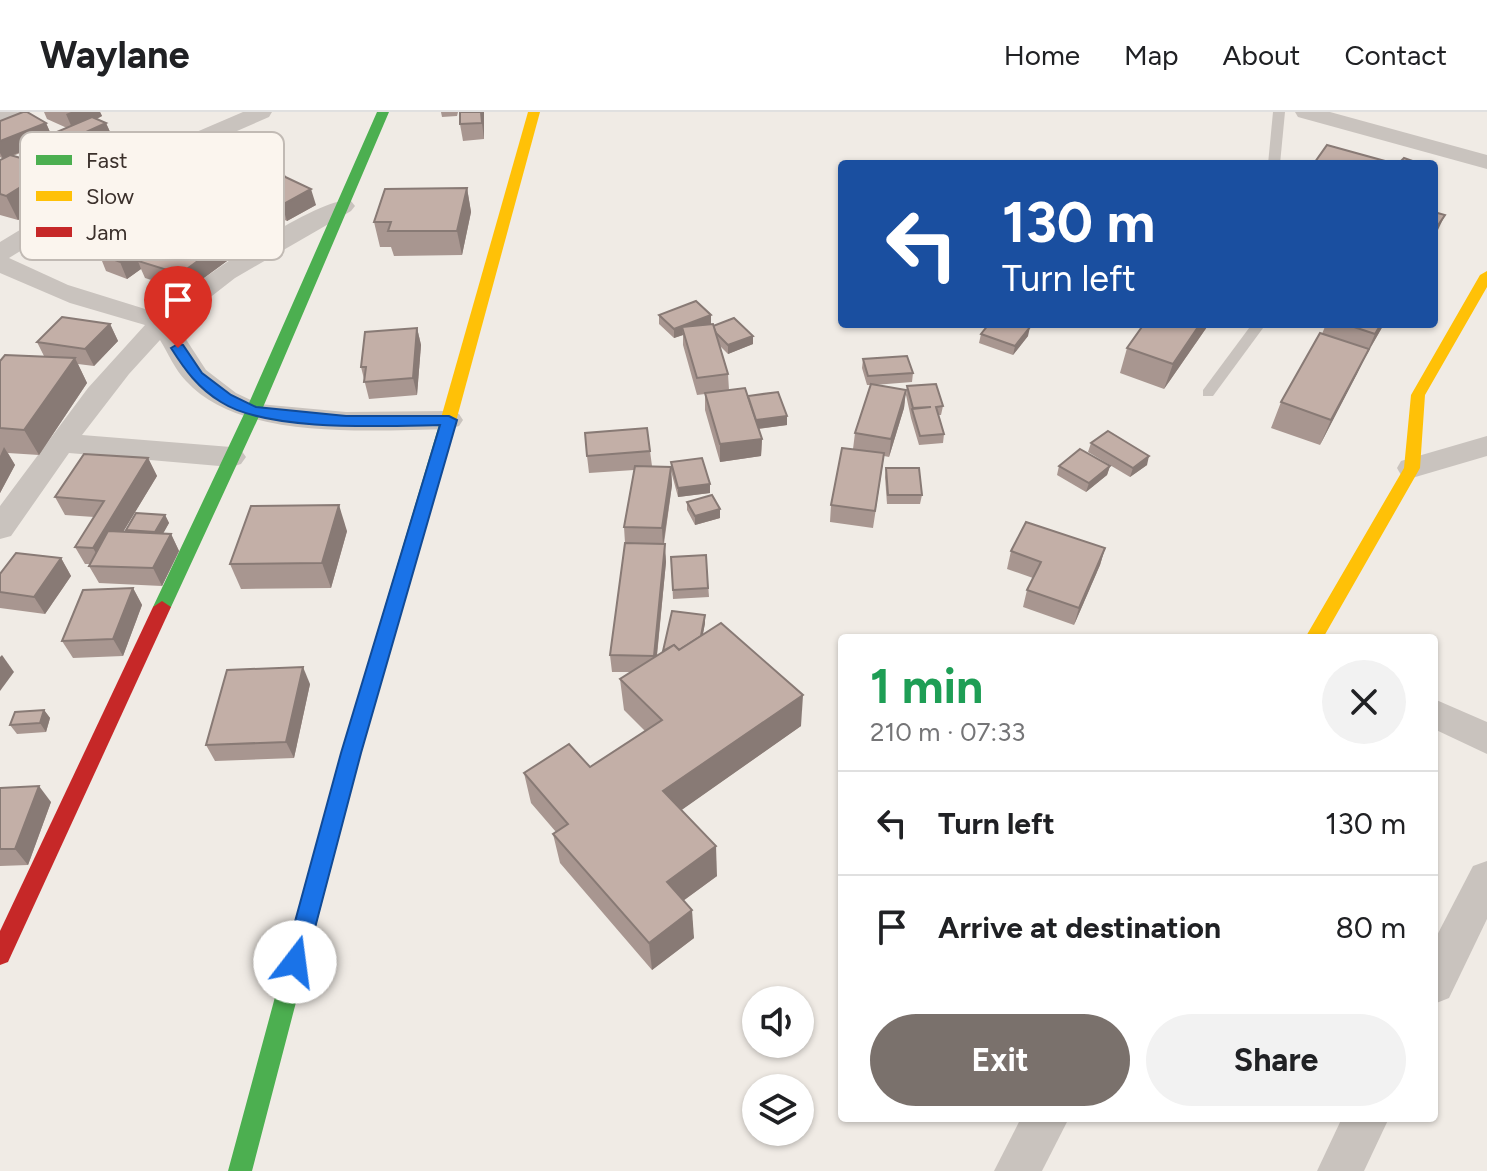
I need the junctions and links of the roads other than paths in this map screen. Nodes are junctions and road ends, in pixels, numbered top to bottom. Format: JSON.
{"nodes":[{"id":1,"x":14,"y":112,"type":"edge"},
{"id":2,"x":261,"y":112,"type":"edge"},
{"id":3,"x":383,"y":112,"type":"edge"},
{"id":4,"x":534,"y":112,"type":"edge"},
{"id":5,"x":1279,"y":112,"type":"edge"},
{"id":6,"x":1306,"y":112,"type":"edge"},
{"id":7,"x":0,"y":118,"type":"edge"},
{"id":8,"x":215,"y":132,"type":"edge"},
{"id":9,"x":1274,"y":160,"type":"edge"},
{"id":10,"x":1487,"y":162,"type":"edge"},
{"id":11,"x":343,"y":206,"type":"junction"},
{"id":12,"x":284,"y":240,"type":"edge"},
{"id":13,"x":3,"y":249,"type":"edge"},
{"id":14,"x":249,"y":260,"type":"edge"},
{"id":15,"x":1487,"y":275,"type":"edge"},
{"id":16,"x":162,"y":322,"type":"junction"},
{"id":17,"x":1256,"y":328,"type":"edge"},
{"id":18,"x":1208,"y":393,"type":"dead end"},
{"id":19,"x":253,"y":412,"type":"junction"},
{"id":20,"x":449,"y":420,"type":"junction"},
{"id":21,"x":64,"y":443,"type":"junction"},
{"id":22,"x":1487,"y":446,"type":"edge"},
{"id":23,"x":231,"y":457,"type":"junction"},
{"id":24,"x":1412,"y":468,"type":"junction"},
{"id":25,"x":0,"y":528,"type":"edge"},
{"id":26,"x":1316,"y":634,"type":"edge"},
{"id":27,"x":1438,"y":715,"type":"edge"},
{"id":28,"x":1487,"y":739,"type":"edge"},
{"id":29,"x":1487,"y":878,"type":"edge"},
{"id":30,"x":0,"y":955,"type":"edge"},
{"id":31,"x":1438,"y":976,"type":"edge"},
{"id":32,"x":1044,"y":1122,"type":"edge"},
{"id":33,"x":1364,"y":1122,"type":"edge"},
{"id":34,"x":1347,"y":1168,"type":"edge"},
{"id":35,"x":240,"y":1171,"type":"edge"},
{"id":36,"x":1017,"y":1171,"type":"edge"}],
"edges":[{"from":1,"to":7,"type":"street"},
{"from":2,"to":8,"type":"street"},
{"from":3,"to":11,"type":"street"},
{"from":4,"to":20,"type":"street"},
{"from":5,"to":9,"type":"lane"},
{"from":6,"to":10,"type":"street"},
{"from":11,"to":12,"type":"street"},
{"from":11,"to":19,"type":"street"},
{"from":13,"to":16,"type":"street"},
{"from":14,"to":16,"type":"street"},
{"from":15,"to":24,"type":"street"},
{"from":16,"to":19,"type":"street"},
{"from":16,"to":21,"type":"street"},
{"from":17,"to":18,"type":"lane"},
{"from":19,"to":20,"type":"street"},
{"from":19,"to":23,"type":"street"},
{"from":20,"to":35,"type":"street"},
{"from":21,"to":23,"type":"street"},
{"from":21,"to":25,"type":"street"},
{"from":22,"to":24,"type":"street"},
{"from":23,"to":30,"type":"street"},
{"from":24,"to":26,"type":"street"},
{"from":27,"to":28,"type":"street"},
{"from":29,"to":31,"type":"street"},
{"from":32,"to":36,"type":"street"},
{"from":33,"to":34,"type":"street"}]}
